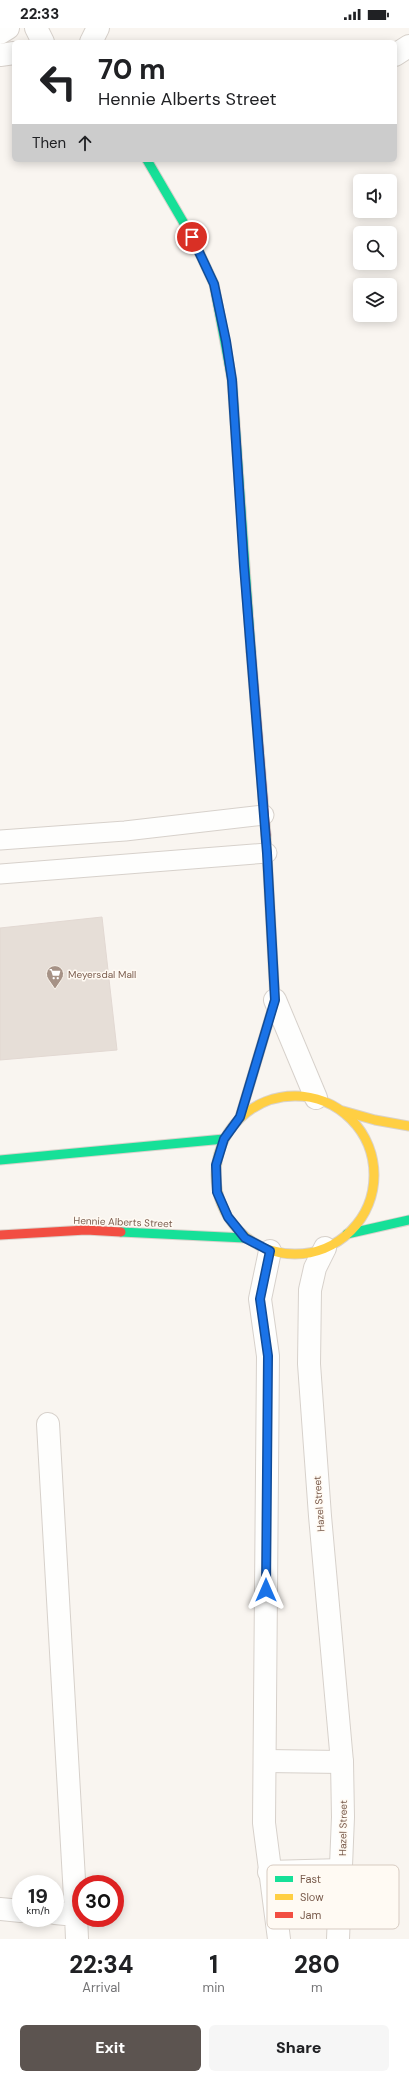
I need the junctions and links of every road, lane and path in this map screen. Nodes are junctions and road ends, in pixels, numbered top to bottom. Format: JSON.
{"nodes":[{"id":1,"x":8,"y":28,"type":"edge"},
{"id":2,"x":36,"y":28,"type":"edge"},
{"id":3,"x":0,"y":33,"type":"edge"},
{"id":4,"x":42,"y":40,"type":"edge"},
{"id":5,"x":409,"y":46,"type":"edge"},
{"id":6,"x":12,"y":53,"type":"edge"},
{"id":7,"x":397,"y":54,"type":"edge"},
{"id":8,"x":0,"y":55,"type":"edge"},
{"id":9,"x":148,"y":162,"type":"edge"},
{"id":10,"x":264,"y":815,"type":"junction"},
{"id":11,"x":0,"y":840,"type":"edge"},
{"id":12,"x":267,"y":853,"type":"junction"},
{"id":13,"x":0,"y":874,"type":"edge"},
{"id":14,"x":275,"y":1000,"type":"junction"},
{"id":15,"x":316,"y":1098,"type":"junction"},
{"id":16,"x":341,"y":1111,"type":"junction"},
{"id":17,"x":240,"y":1117,"type":"junction"},
{"id":18,"x":409,"y":1126,"type":"edge"},
{"id":19,"x":224,"y":1139,"type":"junction"},
{"id":20,"x":0,"y":1160,"type":"edge"},
{"id":21,"x":409,"y":1220,"type":"edge"},
{"id":22,"x":347,"y":1234,"type":"junction"},
{"id":23,"x":0,"y":1236,"type":"edge"},
{"id":24,"x":245,"y":1238,"type":"junction"},
{"id":25,"x":325,"y":1248,"type":"junction"},
{"id":26,"x":270,"y":1251,"type":"junction"},
{"id":27,"x":48,"y":1424,"type":"dead end"},
{"id":28,"x":266,"y":1760,"type":"junction"},
{"id":29,"x":342,"y":1762,"type":"junction"},
{"id":30,"x":268,"y":1865,"type":"edge"},
{"id":31,"x":342,"y":1865,"type":"edge"},
{"id":32,"x":0,"y":1909,"type":"edge"},
{"id":33,"x":12,"y":1910,"type":"edge"},
{"id":34,"x":65,"y":1914,"type":"edge"},
{"id":35,"x":278,"y":1929,"type":"edge"},
{"id":36,"x":339,"y":1929,"type":"edge"},
{"id":37,"x":77,"y":1939,"type":"edge"},
{"id":38,"x":279,"y":1939,"type":"edge"},
{"id":39,"x":338,"y":1939,"type":"edge"}],
"edges":[{"from":1,"to":3,"type":"street"},
{"from":2,"to":4,"type":"street"},
{"from":5,"to":7,"type":"street"},
{"from":6,"to":8,"type":"street"},
{"from":9,"to":10,"type":"street"},
{"from":10,"to":11,"type":"lane"},
{"from":10,"to":12,"type":"street"},
{"from":12,"to":13,"type":"lane"},
{"from":12,"to":14,"type":"street"},
{"from":14,"to":15,"type":"street"},
{"from":14,"to":17,"type":"street"},
{"from":15,"to":16,"type":"street","name":"Hennie Alberts Street"},
{"from":15,"to":17,"type":"street","name":"Hennie Alberts Street"},
{"from":16,"to":18,"type":"street","name":"Hennie Alberts Street"},
{"from":16,"to":22,"type":"street","name":"Hennie Alberts Street"},
{"from":17,"to":19,"type":"street","name":"Hennie Alberts Street"},
{"from":19,"to":20,"type":"street"},
{"from":19,"to":24,"type":"street","name":"Hennie Alberts Street"},
{"from":21,"to":22,"type":"street","name":"Hennie Alberts Street"},
{"from":22,"to":25,"type":"street","name":"Hennie Alberts Street"},
{"from":23,"to":24,"type":"street","name":"Hennie Alberts Street"},
{"from":24,"to":26,"type":"street","name":"Hennie Alberts Street"},
{"from":25,"to":26,"type":"street","name":"Hennie Alberts Street"},
{"from":25,"to":29,"type":"street","name":"Hazel Street"},
{"from":26,"to":28,"type":"street"},
{"from":27,"to":34,"type":"street"},
{"from":28,"to":29,"type":"street"},
{"from":28,"to":30,"type":"street"},
{"from":29,"to":31,"type":"street","name":"Hazel Street"},
{"from":32,"to":33,"type":"street"},
{"from":34,"to":37,"type":"street"},
{"from":35,"to":38,"type":"street"},
{"from":36,"to":39,"type":"street","name":"Hazel Street"}]}
